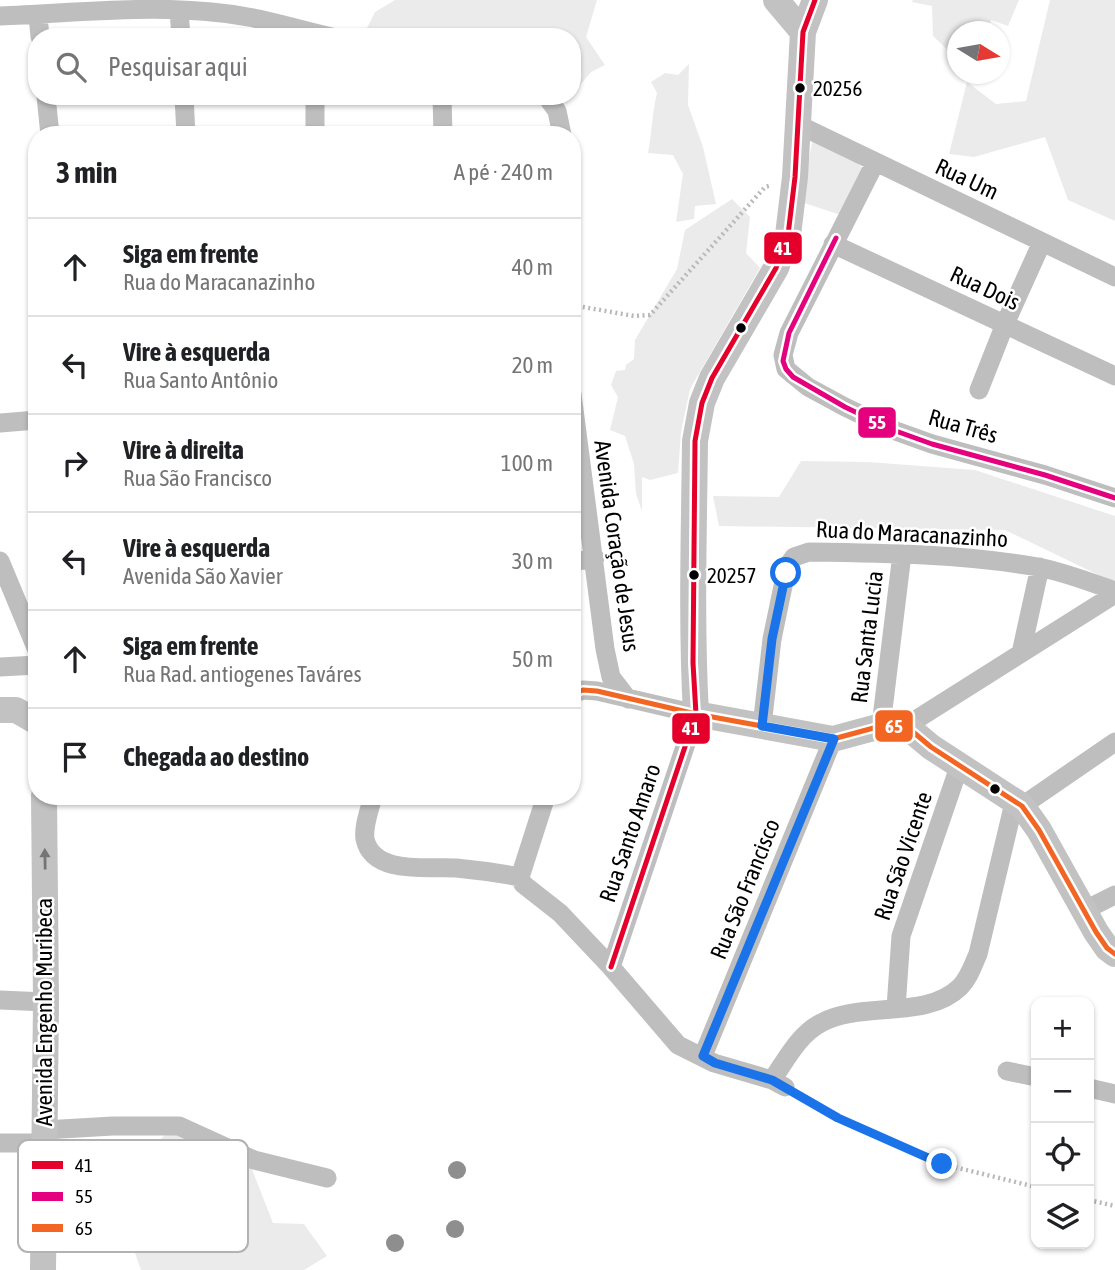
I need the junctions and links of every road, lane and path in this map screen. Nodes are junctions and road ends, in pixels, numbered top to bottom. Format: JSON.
{"nodes":[{"id":1,"x":776,"y":0,"type":"edge"},
{"id":2,"x":815,"y":0,"type":"edge"},
{"id":3,"x":179,"y":11,"type":"junction"},
{"id":4,"x":38,"y":15,"type":"junction"},
{"id":5,"x":0,"y":16,"type":"edge"},
{"id":6,"x":39,"y":28,"type":"edge"},
{"id":7,"x":180,"y":28,"type":"edge"},
{"id":8,"x":290,"y":28,"type":"edge"},
{"id":9,"x":803,"y":32,"type":"junction"},
{"id":10,"x":47,"y":105,"type":"edge"},
{"id":11,"x":184,"y":105,"type":"edge"},
{"id":12,"x":315,"y":105,"type":"edge"},
{"id":13,"x":442,"y":105,"type":"edge"},
{"id":14,"x":553,"y":105,"type":"edge"},
{"id":15,"x":799,"y":125,"type":"junction"},
{"id":16,"x":49,"y":126,"type":"edge"},
{"id":17,"x":186,"y":126,"type":"edge"},
{"id":18,"x":315,"y":126,"type":"edge"},
{"id":19,"x":443,"y":126,"type":"edge"},
{"id":20,"x":560,"y":126,"type":"edge"},
{"id":21,"x":875,"y":163,"type":"junction"},
{"id":22,"x":765,"y":187,"type":"dead end"},
{"id":23,"x":1042,"y":242,"type":"junction"},
{"id":24,"x":833,"y":244,"type":"junction"},
{"id":25,"x":1115,"y":277,"type":"edge"},
{"id":26,"x":581,"y":307,"type":"edge"},
{"id":27,"x":1005,"y":324,"type":"junction"},
{"id":28,"x":1115,"y":376,"type":"edge"},
{"id":29,"x":979,"y":390,"type":"dead end"},
{"id":30,"x":28,"y":420,"type":"edge"},
{"id":31,"x":0,"y":422,"type":"edge"},
{"id":32,"x":581,"y":471,"type":"edge"},
{"id":33,"x":1115,"y":498,"type":"edge"},
{"id":34,"x":902,"y":554,"type":"junction"},
{"id":35,"x":595,"y":558,"type":"junction"},
{"id":36,"x":581,"y":560,"type":"edge"},
{"id":37,"x":0,"y":561,"type":"edge"},
{"id":38,"x":1040,"y":567,"type":"junction"},
{"id":39,"x":1115,"y":592,"type":"edge"},
{"id":40,"x":28,"y":628,"type":"edge"},
{"id":41,"x":1021,"y":653,"type":"junction"},
{"id":42,"x":28,"y":665,"type":"edge"},
{"id":43,"x":0,"y":667,"type":"edge"},
{"id":44,"x":581,"y":691,"type":"edge"},
{"id":45,"x":628,"y":699,"type":"junction"},
{"id":46,"x":696,"y":714,"type":"junction"},
{"id":47,"x":762,"y":726,"type":"junction"},
{"id":48,"x":894,"y":726,"type":"junction"},
{"id":49,"x":834,"y":739,"type":"junction"},
{"id":50,"x":1115,"y":742,"type":"edge"},
{"id":51,"x":960,"y":764,"type":"junction"},
{"id":52,"x":1018,"y":804,"type":"junction"},
{"id":53,"x":44,"y":805,"type":"edge"},
{"id":54,"x":371,"y":805,"type":"edge"},
{"id":55,"x":543,"y":805,"type":"edge"},
{"id":56,"x":520,"y":877,"type":"junction"},
{"id":57,"x":1115,"y":895,"type":"edge"},
{"id":58,"x":1083,"y":911,"type":"junction"},
{"id":59,"x":1115,"y":954,"type":"edge"},
{"id":60,"x":611,"y":967,"type":"junction"},
{"id":61,"x":0,"y":1000,"type":"edge"},
{"id":62,"x":46,"y":1002,"type":"junction"},
{"id":63,"x":896,"y":1008,"type":"junction"},
{"id":64,"x":703,"y":1056,"type":"junction"},
{"id":65,"x":1007,"y":1071,"type":"dead end"},
{"id":66,"x":1031,"y":1076,"type":"edge"},
{"id":67,"x":779,"y":1084,"type":"junction"},
{"id":68,"x":1094,"y":1089,"type":"edge"},
{"id":69,"x":1115,"y":1094,"type":"edge"},
{"id":70,"x":44,"y":1137,"type":"junction"},
{"id":71,"x":22,"y":1140,"type":"edge"},
{"id":72,"x":44,"y":1140,"type":"edge"},
{"id":73,"x":210,"y":1140,"type":"edge"},
{"id":74,"x":18,"y":1141,"type":"edge"},
{"id":75,"x":0,"y":1143,"type":"edge"},
{"id":76,"x":248,"y":1157,"type":"edge"},
{"id":77,"x":327,"y":1178,"type":"dead end"},
{"id":78,"x":1032,"y":1186,"type":"edge"},
{"id":79,"x":1094,"y":1201,"type":"edge"},
{"id":80,"x":1115,"y":1206,"type":"edge"},
{"id":81,"x":43,"y":1252,"type":"edge"},
{"id":82,"x":43,"y":1270,"type":"edge"}],
"edges":[{"from":1,"to":9,"type":"main road"},
{"from":2,"to":9,"type":"main road"},
{"from":3,"to":4,"type":"street"},
{"from":3,"to":7,"type":"street"},
{"from":3,"to":8,"type":"street"},
{"from":4,"to":5,"type":"street"},
{"from":4,"to":6,"type":"street"},
{"from":9,"to":15,"type":"main road"},
{"from":10,"to":16,"type":"street"},
{"from":11,"to":17,"type":"street"},
{"from":12,"to":18,"type":"street"},
{"from":13,"to":19,"type":"street"},
{"from":14,"to":20,"type":"street"},
{"from":15,"to":21,"type":"street","name":"Rua Um"},
{"from":15,"to":46,"type":"main road"},
{"from":21,"to":23,"type":"street","name":"Rua Um"},
{"from":21,"to":24,"type":"street","name":"Rua Três"},
{"from":22,"to":26,"type":"path"},
{"from":23,"to":25,"type":"street","name":"Rua Um"},
{"from":23,"to":27,"type":"street"},
{"from":24,"to":27,"type":"street","name":"Rua Dois"},
{"from":24,"to":33,"type":"street","name":"Rua Três"},
{"from":27,"to":28,"type":"street","name":"Rua Dois"},
{"from":27,"to":29,"type":"street"},
{"from":30,"to":31,"type":"street"},
{"from":32,"to":35,"type":"street","name":"Avenida Coração de Jesus"},
{"from":34,"to":38,"type":"street","name":"Rua do Maracanazinho"},
{"from":34,"to":47,"type":"street","name":"Rua do Maracanazinho"},
{"from":34,"to":48,"type":"street","name":"Rua Santa Lucia"},
{"from":35,"to":36,"type":"street"},
{"from":35,"to":45,"type":"street","name":"Avenida Coração de Jesus"},
{"from":37,"to":40,"type":"street"},
{"from":38,"to":39,"type":"street","name":"Rua do Maracanazinho"},
{"from":38,"to":41,"type":"street"},
{"from":39,"to":41,"type":"street"},
{"from":41,"to":48,"type":"street"},
{"from":42,"to":43,"type":"street"},
{"from":44,"to":45,"type":"street"},
{"from":45,"to":46,"type":"street"},
{"from":46,"to":47,"type":"main road"},
{"from":46,"to":60,"type":"street","name":"Rua Santo Amaro"},
{"from":47,"to":49,"type":"main road"},
{"from":48,"to":49,"type":"main road"},
{"from":48,"to":51,"type":"main road"},
{"from":49,"to":64,"type":"street","name":"Rua São Francisco"},
{"from":50,"to":52,"type":"street"},
{"from":51,"to":52,"type":"main road"},
{"from":51,"to":63,"type":"street","name":"Rua São Vicente"},
{"from":52,"to":58,"type":"main road"},
{"from":52,"to":63,"type":"street"},
{"from":62,"to":53,"type":"main road","name":"Avenida Engenho Muribeca","one_way":true},
{"from":54,"to":56,"type":"street"},
{"from":55,"to":56,"type":"street"},
{"from":56,"to":60,"type":"street"},
{"from":57,"to":58,"type":"street"},
{"from":58,"to":59,"type":"main road"},
{"from":60,"to":64,"type":"street"},
{"from":61,"to":62,"type":"street"},
{"from":62,"to":70,"type":"main road","name":"Avenida Engenho Muribeca"},
{"from":63,"to":67,"type":"street"},
{"from":64,"to":67,"type":"street"},
{"from":65,"to":66,"type":"street"},
{"from":67,"to":78,"type":"path"},
{"from":68,"to":69,"type":"street"},
{"from":70,"to":71,"type":"street"},
{"from":70,"to":72,"type":"main road","name":"Avenida Engenho Muribeca"},
{"from":70,"to":73,"type":"street"},
{"from":74,"to":75,"type":"street"},
{"from":76,"to":77,"type":"street"},
{"from":79,"to":80,"type":"path"},
{"from":81,"to":82,"type":"main road","name":"Avenida Engenho Muribeca"}]}
